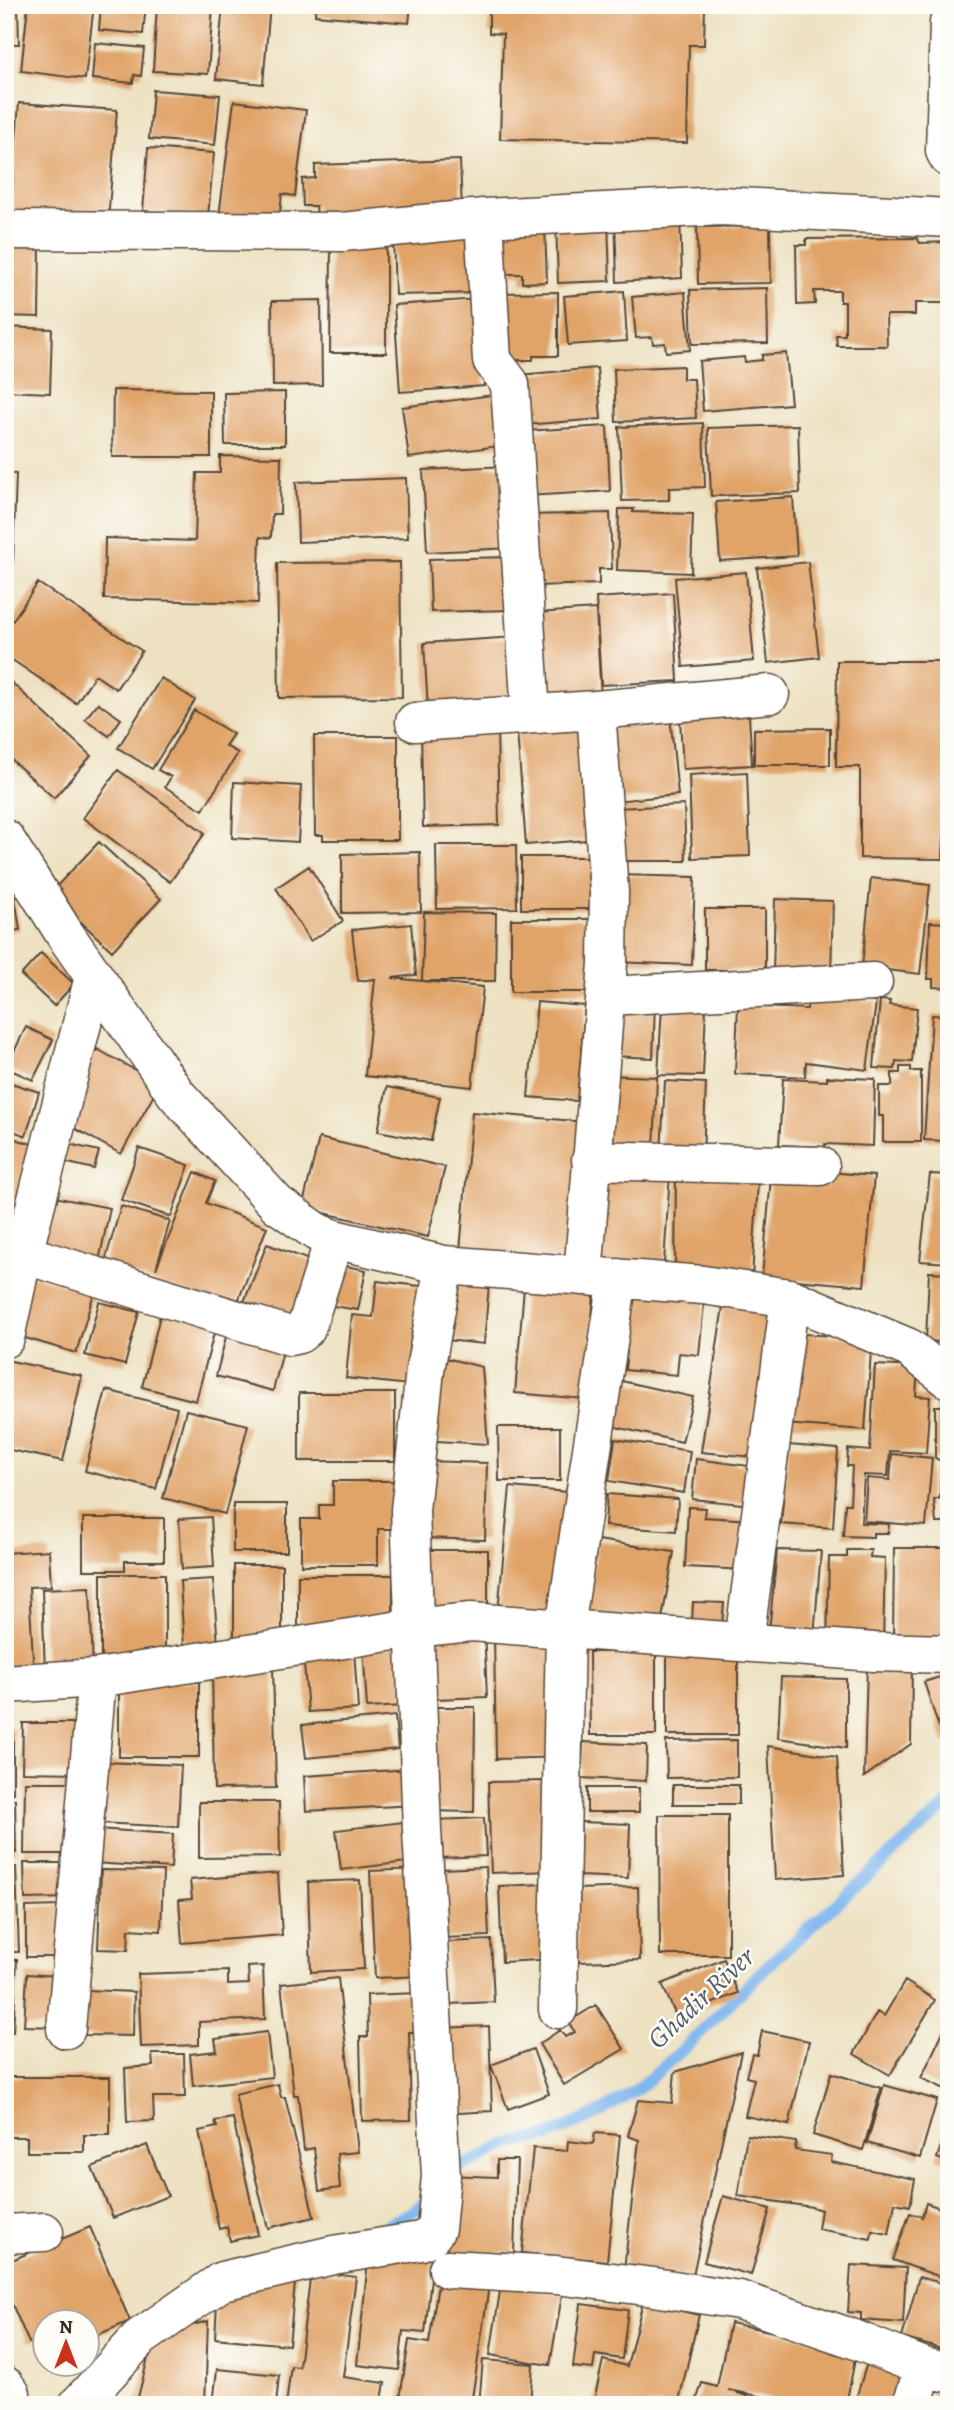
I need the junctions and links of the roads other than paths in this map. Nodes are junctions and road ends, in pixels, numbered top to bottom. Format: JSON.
{"nodes":[{"id":1,"x":949,"y":23,"type":"edge"},
{"id":2,"x":949,"y":158,"type":"edge"},
{"id":3,"x":484,"y":218,"type":"junction"},
{"id":4,"x":949,"y":218,"type":"edge"},
{"id":5,"x":5,"y":230,"type":"edge"},
{"id":6,"x":770,"y":694,"type":"dead end"},
{"id":7,"x":596,"y":710,"type":"junction"},
{"id":8,"x":531,"y":714,"type":"junction"},
{"id":9,"x":415,"y":722,"type":"dead end"},
{"id":10,"x":7,"y":845,"type":"edge"},
{"id":11,"x":94,"y":977,"type":"junction"},
{"id":12,"x":873,"y":982,"type":"dead end"},
{"id":13,"x":607,"y":996,"type":"junction"},
{"id":14,"x":592,"y":1160,"type":"junction"},
{"id":15,"x":820,"y":1166,"type":"dead end"},
{"id":16,"x":334,"y":1239,"type":"junction"},
{"id":17,"x":23,"y":1254,"type":"junction"},
{"id":18,"x":444,"y":1265,"type":"junction"},
{"id":19,"x":600,"y":1277,"type":"junction"},
{"id":20,"x":790,"y":1298,"type":"junction"},
{"id":21,"x":5,"y":1338,"type":"edge"},
{"id":22,"x":949,"y":1379,"type":"edge"},
{"id":23,"x":414,"y":1628,"type":"junction"},
{"id":24,"x":565,"y":1628,"type":"junction"},
{"id":25,"x":744,"y":1641,"type":"junction"},
{"id":26,"x":949,"y":1654,"type":"edge"},
{"id":27,"x":97,"y":1678,"type":"junction"},
{"id":28,"x":5,"y":1684,"type":"edge"},
{"id":29,"x":558,"y":2009,"type":"dead end"},
{"id":30,"x":66,"y":2029,"type":"dead end"},
{"id":31,"x":44,"y":2232,"type":"dead end"},
{"id":32,"x":5,"y":2234,"type":"edge"},
{"id":33,"x":448,"y":2269,"type":"dead end"},
{"id":34,"x":937,"y":2370,"type":"edge"},
{"id":35,"x":78,"y":2405,"type":"edge"},
{"id":36,"x":912,"y":2405,"type":"edge"}],
"edges":[{"from":1,"to":2,"type":"street"},
{"from":3,"to":4,"type":"street"},
{"from":3,"to":5,"type":"street"},
{"from":3,"to":8,"type":"street"},
{"from":6,"to":7,"type":"street"},
{"from":7,"to":8,"type":"street"},
{"from":7,"to":13,"type":"street"},
{"from":8,"to":9,"type":"street"},
{"from":10,"to":11,"type":"street"},
{"from":11,"to":16,"type":"street"},
{"from":11,"to":17,"type":"street"},
{"from":12,"to":13,"type":"street"},
{"from":13,"to":14,"type":"street"},
{"from":14,"to":15,"type":"street"},
{"from":14,"to":19,"type":"street"},
{"from":16,"to":17,"type":"street"},
{"from":16,"to":18,"type":"street"},
{"from":17,"to":21,"type":"street"},
{"from":18,"to":19,"type":"street"},
{"from":18,"to":23,"type":"street"},
{"from":19,"to":20,"type":"street"},
{"from":19,"to":24,"type":"street"},
{"from":20,"to":22,"type":"street"},
{"from":20,"to":25,"type":"street"},
{"from":23,"to":24,"type":"street"},
{"from":23,"to":27,"type":"street"},
{"from":23,"to":35,"type":"street"},
{"from":24,"to":25,"type":"street"},
{"from":24,"to":29,"type":"street"},
{"from":25,"to":26,"type":"street"},
{"from":27,"to":28,"type":"street"},
{"from":27,"to":30,"type":"street"},
{"from":31,"to":32,"type":"street"},
{"from":33,"to":34,"type":"street"},
{"from":34,"to":36,"type":"street"}]}
